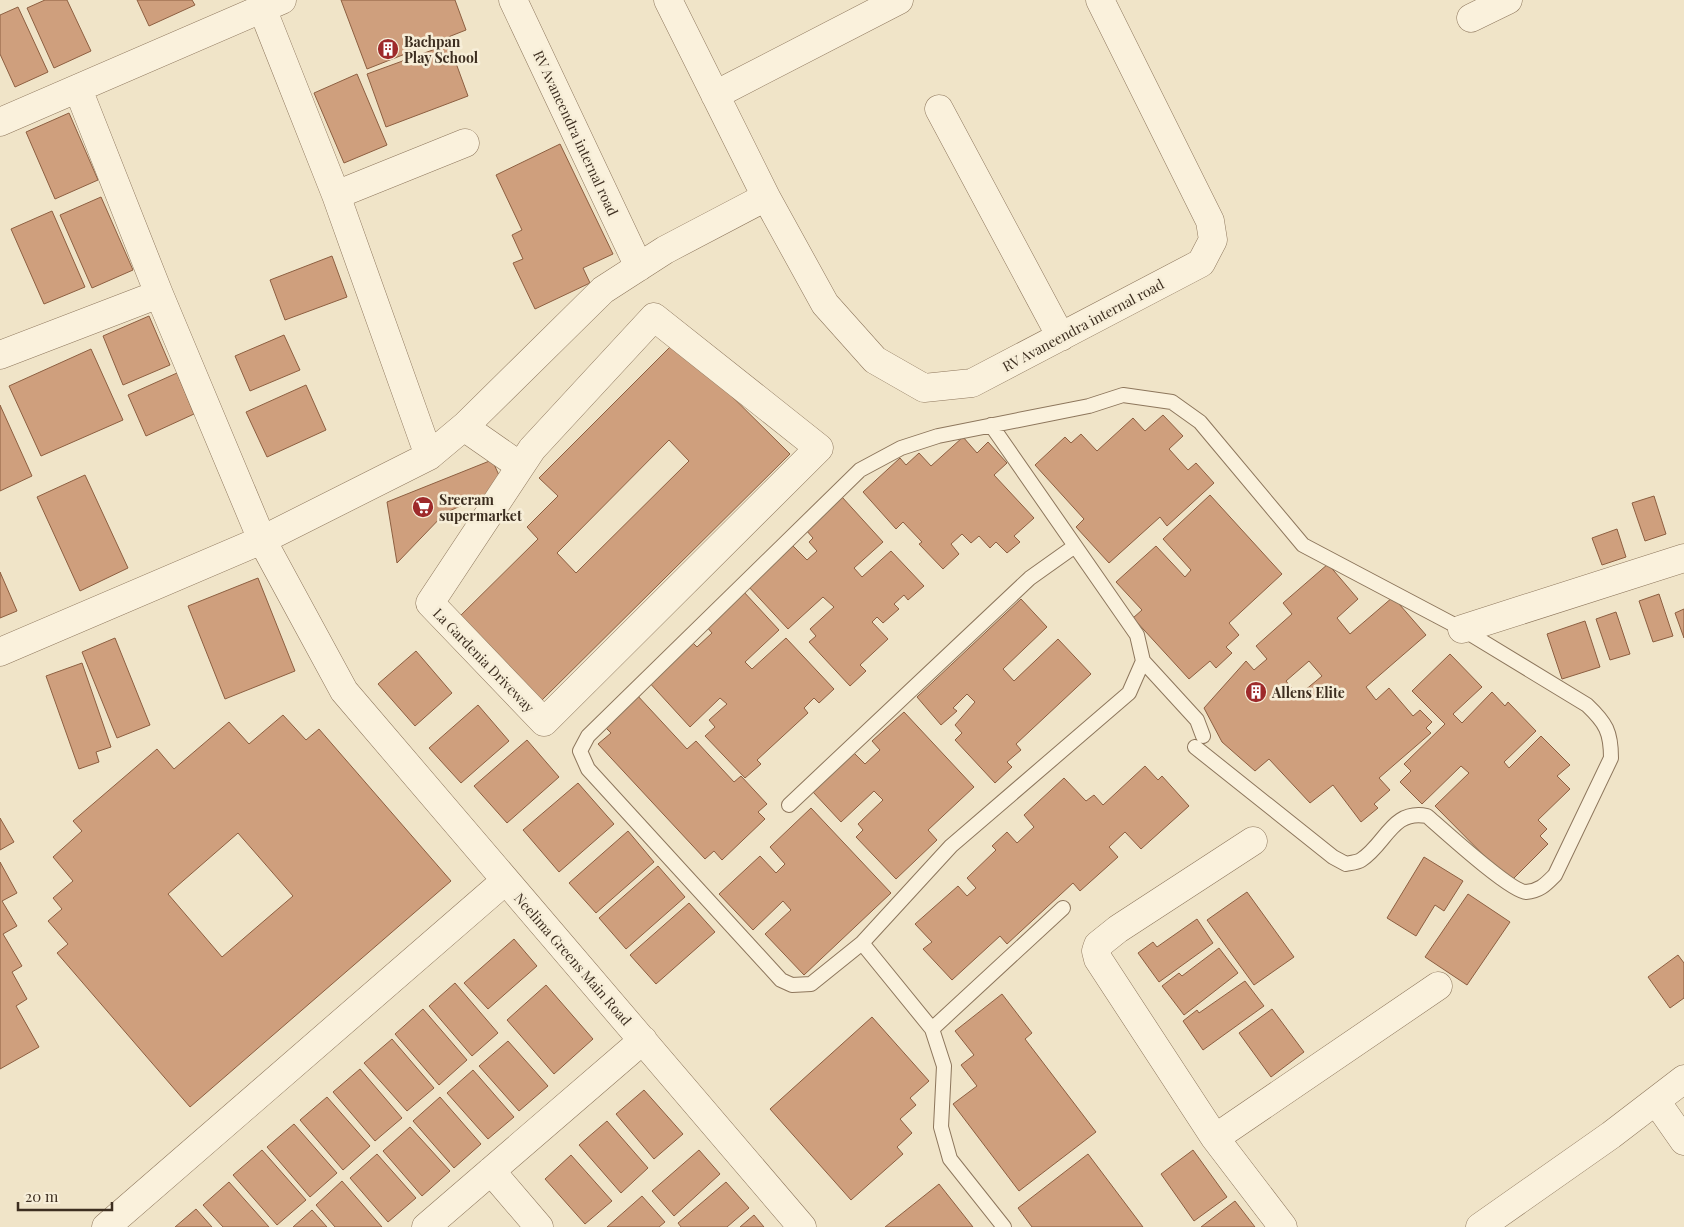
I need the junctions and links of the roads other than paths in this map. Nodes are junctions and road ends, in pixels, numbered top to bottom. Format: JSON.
{"nodes":[{"id":1,"x":513,"y":0,"type":"edge"},
{"id":2,"x":668,"y":0,"type":"edge"},
{"id":3,"x":1100,"y":0,"type":"edge"},
{"id":4,"x":1508,"y":0,"type":"edge"},
{"id":5,"x":896,"y":1,"type":"edge"},
{"id":6,"x":272,"y":4,"type":"edge"},
{"id":7,"x":1471,"y":18,"type":"dead end"},
{"id":8,"x":78,"y":89,"type":"junction"},
{"id":9,"x":715,"y":95,"type":"junction"},
{"id":10,"x":939,"y":110,"type":"dead end"},
{"id":11,"x":1,"y":120,"type":"edge"},
{"id":12,"x":465,"y":143,"type":"dead end"},
{"id":13,"x":336,"y":195,"type":"junction"},
{"id":14,"x":766,"y":197,"type":"junction"},
{"id":15,"x":639,"y":267,"type":"junction"},
{"id":16,"x":159,"y":294,"type":"junction"},
{"id":17,"x":1061,"y":337,"type":"junction"},
{"id":18,"x":0,"y":355,"type":"edge"},
{"id":19,"x":991,"y":425,"type":"junction"},
{"id":20,"x":464,"y":427,"type":"junction"},
{"id":21,"x":430,"y":456,"type":"junction"},
{"id":22,"x":520,"y":466,"type":"junction"},
{"id":23,"x":262,"y":540,"type":"junction"},
{"id":24,"x":1075,"y":546,"type":"junction"},
{"id":25,"x":1684,"y":558,"type":"edge"},
{"id":26,"x":1462,"y":630,"type":"junction"},
{"id":27,"x":0,"y":652,"type":"edge"},
{"id":28,"x":1143,"y":662,"type":"junction"},
{"id":29,"x":789,"y":805,"type":"dead end"},
{"id":30,"x":1253,"y":841,"type":"dead end"},
{"id":31,"x":505,"y":881,"type":"junction"},
{"id":32,"x":1063,"y":908,"type":"dead end"},
{"id":33,"x":862,"y":943,"type":"junction"},
{"id":34,"x":1438,"y":986,"type":"dead end"},
{"id":35,"x":932,"y":1028,"type":"junction"},
{"id":36,"x":643,"y":1040,"type":"junction"},
{"id":37,"x":1684,"y":1079,"type":"edge"},
{"id":38,"x":1656,"y":1101,"type":"junction"},
{"id":39,"x":1215,"y":1138,"type":"junction"},
{"id":40,"x":1684,"y":1142,"type":"edge"},
{"id":41,"x":491,"y":1171,"type":"junction"},
{"id":42,"x":1511,"y":1219,"type":"edge"},
{"id":43,"x":106,"y":1227,"type":"edge"},
{"id":44,"x":426,"y":1227,"type":"edge"},
{"id":45,"x":539,"y":1227,"type":"edge"},
{"id":46,"x":802,"y":1227,"type":"edge"},
{"id":47,"x":1004,"y":1227,"type":"edge"},
{"id":48,"x":1284,"y":1227,"type":"edge"},
{"id":49,"x":1480,"y":1227,"type":"edge"}],
"edges":[{"from":1,"to":15,"type":"street","name":"RV Avaneendra internal road"},
{"from":2,"to":9,"type":"street","name":"RV Avaneendra internal road"},
{"from":3,"to":17,"type":"street","name":"RV Avaneendra internal road"},
{"from":4,"to":7,"type":"street"},
{"from":5,"to":9,"type":"street"},
{"from":6,"to":8,"type":"street"},
{"from":6,"to":13,"type":"street"},
{"from":8,"to":11,"type":"street"},
{"from":8,"to":16,"type":"street","name":"Neelima Greens Main Road"},
{"from":9,"to":14,"type":"street","name":"RV Avaneendra internal road"},
{"from":10,"to":17,"type":"street"},
{"from":12,"to":13,"type":"street"},
{"from":13,"to":21,"type":"street"},
{"from":14,"to":15,"type":"street"},
{"from":14,"to":17,"type":"street","name":"RV Avaneendra internal road"},
{"from":15,"to":20,"type":"street"},
{"from":16,"to":18,"type":"street"},
{"from":16,"to":23,"type":"street","name":"Neelima Greens Main Road"},
{"from":19,"to":24,"type":"lane"},
{"from":19,"to":26,"type":"lane"},
{"from":19,"to":33,"type":"lane"},
{"from":20,"to":21,"type":"street"},
{"from":20,"to":22,"type":"street"},
{"from":21,"to":23,"type":"street"},
{"from":22,"to":22,"type":"street","name":"La Gardenia Driveway"},
{"from":23,"to":27,"type":"street"},
{"from":23,"to":31,"type":"street","name":"Neelima Greens Main Road"},
{"from":24,"to":28,"type":"lane"},
{"from":24,"to":29,"type":"lane"},
{"from":25,"to":26,"type":"street"},
{"from":26,"to":28,"type":"lane"},
{"from":28,"to":33,"type":"lane"},
{"from":30,"to":39,"type":"street"},
{"from":31,"to":36,"type":"street","name":"Neelima Greens Main Road"},
{"from":31,"to":43,"type":"street"},
{"from":32,"to":35,"type":"lane"},
{"from":33,"to":35,"type":"lane"},
{"from":34,"to":39,"type":"street"},
{"from":35,"to":47,"type":"lane"},
{"from":36,"to":41,"type":"street"},
{"from":36,"to":46,"type":"street","name":"Neelima Greens Main Road"},
{"from":37,"to":38,"type":"street"},
{"from":38,"to":40,"type":"street"},
{"from":38,"to":42,"type":"street"},
{"from":39,"to":48,"type":"street"},
{"from":41,"to":44,"type":"street"},
{"from":41,"to":45,"type":"street"},
{"from":42,"to":49,"type":"street"}]}
